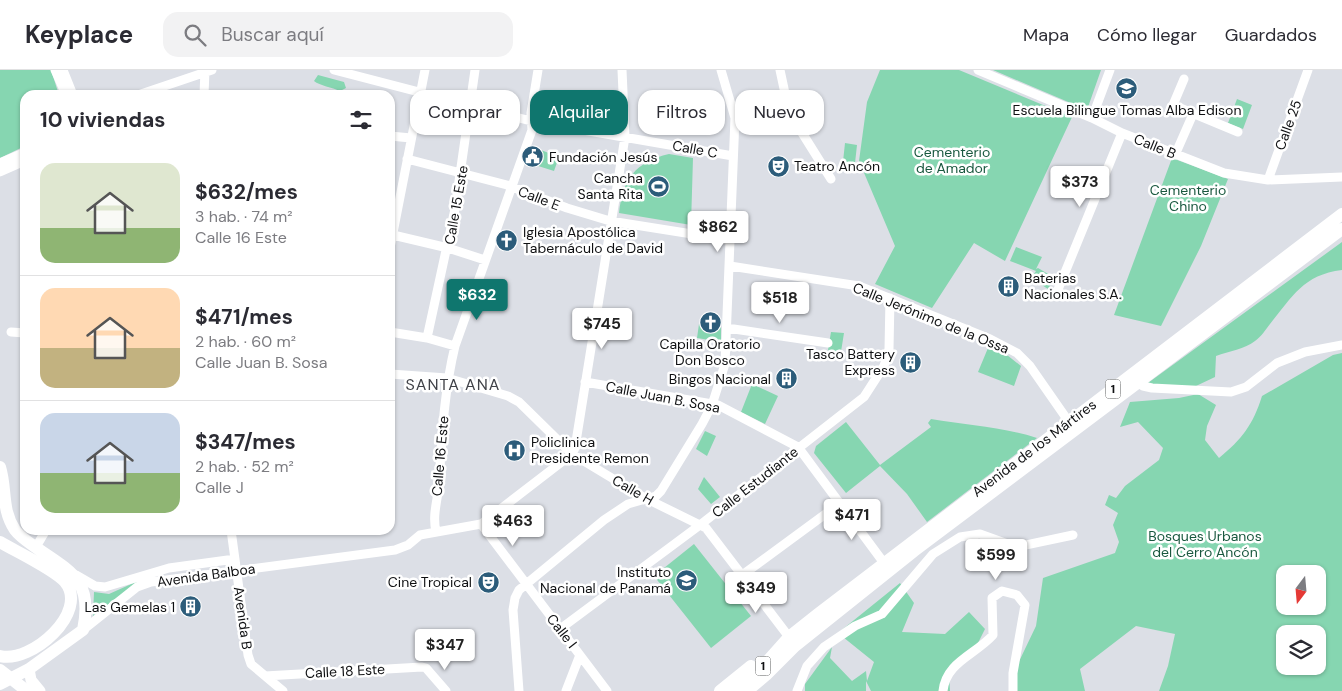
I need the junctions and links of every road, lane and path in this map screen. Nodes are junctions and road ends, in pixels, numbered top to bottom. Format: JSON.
{"nodes":[{"id":1,"x":56,"y":70,"type":"edge"},
{"id":2,"x":63,"y":70,"type":"edge"},
{"id":3,"x":334,"y":70,"type":"edge"},
{"id":4,"x":425,"y":70,"type":"edge"},
{"id":5,"x":475,"y":70,"type":"edge"},
{"id":6,"x":538,"y":70,"type":"edge"},
{"id":7,"x":622,"y":70,"type":"edge"},
{"id":8,"x":721,"y":70,"type":"edge"},
{"id":9,"x":780,"y":70,"type":"edge"},
{"id":10,"x":978,"y":70,"type":"edge"},
{"id":11,"x":1110,"y":70,"type":"edge"},
{"id":12,"x":1308,"y":70,"type":"edge"},
{"id":13,"x":207,"y":71,"type":"edge"},
{"id":14,"x":349,"y":72,"type":"edge"},
{"id":15,"x":1184,"y":79,"type":"dead end"},
{"id":16,"x":64,"y":90,"type":"edge"},
{"id":17,"x":71,"y":90,"type":"edge"},
{"id":18,"x":152,"y":90,"type":"edge"},
{"id":19,"x":205,"y":90,"type":"edge"},
{"id":20,"x":417,"y":90,"type":"edge"},
{"id":21,"x":421,"y":90,"type":"edge"},
{"id":22,"x":473,"y":90,"type":"edge"},
{"id":23,"x":535,"y":90,"type":"edge"},
{"id":24,"x":1193,"y":114,"type":"junction"},
{"id":25,"x":1092,"y":118,"type":"junction"},
{"id":26,"x":1238,"y":132,"type":"dead end"},
{"id":27,"x":1122,"y":133,"type":"junction"},
{"id":28,"x":412,"y":135,"type":"edge"},
{"id":29,"x":467,"y":135,"type":"edge"},
{"id":30,"x":530,"y":135,"type":"edge"},
{"id":31,"x":618,"y":135,"type":"edge"},
{"id":32,"x":395,"y":136,"type":"edge"},
{"id":33,"x":624,"y":136,"type":"junction"},
{"id":34,"x":411,"y":138,"type":"junction"},
{"id":35,"x":20,"y":154,"type":"edge"},
{"id":36,"x":1175,"y":155,"type":"junction"},
{"id":37,"x":733,"y":156,"type":"junction"},
{"id":38,"x":407,"y":159,"type":"junction"},
{"id":39,"x":0,"y":163,"type":"edge"},
{"id":40,"x":20,"y":163,"type":"edge"},
{"id":41,"x":0,"y":172,"type":"edge"},
{"id":42,"x":462,"y":172,"type":"junction"},
{"id":43,"x":1342,"y":177,"type":"edge"},
{"id":44,"x":831,"y":179,"type":"dead end"},
{"id":45,"x":1268,"y":180,"type":"junction"},
{"id":46,"x":512,"y":187,"type":"junction"},
{"id":47,"x":1342,"y":214,"type":"edge"},
{"id":48,"x":395,"y":220,"type":"edge"},
{"id":49,"x":610,"y":221,"type":"junction"},
{"id":50,"x":1342,"y":229,"type":"edge"},
{"id":51,"x":395,"y":236,"type":"edge"},
{"id":52,"x":730,"y":240,"type":"junction"},
{"id":53,"x":448,"y":248,"type":"junction"},
{"id":54,"x":485,"y":260,"type":"junction"},
{"id":55,"x":730,"y":266,"type":"junction"},
{"id":56,"x":1057,"y":292,"type":"dead end"},
{"id":57,"x":890,"y":298,"type":"junction"},
{"id":58,"x":727,"y":328,"type":"junction"},
{"id":59,"x":11,"y":332,"type":"dead end"},
{"id":60,"x":20,"y":333,"type":"edge"},
{"id":61,"x":395,"y":333,"type":"edge"},
{"id":62,"x":427,"y":338,"type":"junction"},
{"id":63,"x":828,"y":343,"type":"dead end"},
{"id":64,"x":1342,"y":345,"type":"edge"},
{"id":65,"x":455,"y":346,"type":"junction"},
{"id":66,"x":395,"y":374,"type":"edge"},
{"id":67,"x":447,"y":378,"type":"junction"},
{"id":68,"x":585,"y":382,"type":"junction"},
{"id":69,"x":1139,"y":382,"type":"junction"},
{"id":70,"x":712,"y":405,"type":"junction"},
{"id":71,"x":1069,"y":422,"type":"junction"},
{"id":72,"x":798,"y":447,"type":"junction"},
{"id":73,"x":572,"y":454,"type":"junction"},
{"id":74,"x":0,"y":467,"type":"edge"},
{"id":75,"x":644,"y":498,"type":"junction"},
{"id":76,"x":839,"y":504,"type":"junction"},
{"id":77,"x":481,"y":524,"type":"junction"},
{"id":78,"x":700,"y":524,"type":"junction"},
{"id":79,"x":436,"y":532,"type":"junction"},
{"id":80,"x":43,"y":535,"type":"edge"},
{"id":81,"x":232,"y":535,"type":"edge"},
{"id":82,"x":1073,"y":535,"type":"dead end"},
{"id":83,"x":0,"y":542,"type":"edge"},
{"id":84,"x":36,"y":547,"type":"junction"},
{"id":85,"x":235,"y":559,"type":"junction"},
{"id":86,"x":884,"y":563,"type":"junction"},
{"id":87,"x":237,"y":570,"type":"junction"},
{"id":88,"x":72,"y":571,"type":"junction"},
{"id":89,"x":741,"y":576,"type":"junction"},
{"id":90,"x":133,"y":578,"type":"junction"},
{"id":91,"x":526,"y":584,"type":"junction"},
{"id":92,"x":137,"y":587,"type":"junction"},
{"id":93,"x":820,"y":626,"type":"junction"},
{"id":94,"x":560,"y":629,"type":"junction"},
{"id":95,"x":83,"y":630,"type":"junction"},
{"id":96,"x":789,"y":638,"type":"junction"},
{"id":97,"x":580,"y":655,"type":"junction"},
{"id":98,"x":0,"y":656,"type":"edge"},
{"id":99,"x":30,"y":669,"type":"junction"},
{"id":100,"x":0,"y":670,"type":"edge"},
{"id":101,"x":265,"y":676,"type":"junction"},
{"id":102,"x":0,"y":683,"type":"edge"},
{"id":103,"x":10,"y":691,"type":"edge"},
{"id":104,"x":33,"y":691,"type":"edge"},
{"id":105,"x":282,"y":691,"type":"edge"},
{"id":106,"x":446,"y":691,"type":"edge"},
{"id":107,"x":519,"y":691,"type":"edge"},
{"id":108,"x":566,"y":691,"type":"edge"},
{"id":109,"x":607,"y":691,"type":"edge"},
{"id":110,"x":720,"y":691,"type":"edge"},
{"id":111,"x":734,"y":691,"type":"edge"},
{"id":112,"x":747,"y":691,"type":"edge"},
{"id":113,"x":758,"y":691,"type":"edge"},
{"id":114,"x":797,"y":691,"type":"edge"},
{"id":115,"x":943,"y":691,"type":"edge"},
{"id":116,"x":1013,"y":691,"type":"edge"}],
"edges":[{"from":1,"to":16,"type":"street"},
{"from":2,"to":17,"type":"street"},
{"from":3,"to":14,"type":"street","name":"Calle C"},
{"from":4,"to":21,"type":"street"},
{"from":5,"to":22,"type":"street","name":"Calle 15 Este"},
{"from":6,"to":23,"type":"street","name":"Calle 16 Este"},
{"from":7,"to":33,"type":"street"},
{"from":8,"to":37,"type":"street"},
{"from":9,"to":44,"type":"street"},
{"from":10,"to":25,"type":"street","name":"Calle B"},
{"from":11,"to":25,"type":"street"},
{"from":12,"to":45,"type":"street","name":"Calle 25"},
{"from":13,"to":18,"type":"street"},
{"from":13,"to":19,"type":"street"},
{"from":14,"to":20,"type":"street","name":"Calle C"},
{"from":15,"to":24,"type":"street"},
{"from":24,"to":26,"type":"street"},
{"from":24,"to":36,"type":"street"},
{"from":25,"to":27,"type":"street","name":"Calle B"},
{"from":27,"to":36,"type":"street","name":"Calle B"},
{"from":27,"to":56,"type":"street"},
{"from":28,"to":34,"type":"street"},
{"from":29,"to":42,"type":"street","name":"Calle 15 Este"},
{"from":30,"to":46,"type":"street","name":"Calle 16 Este"},
{"from":31,"to":33,"type":"street","name":"Calle C"},
{"from":32,"to":34,"type":"street"},
{"from":33,"to":37,"type":"street","name":"Calle C"},
{"from":33,"to":49,"type":"street"},
{"from":34,"to":38,"type":"street"},
{"from":35,"to":39,"type":"street"},
{"from":36,"to":45,"type":"street","name":"Calle B"},
{"from":37,"to":52,"type":"street"},
{"from":38,"to":42,"type":"street","name":"Calle E"},
{"from":38,"to":48,"type":"street"},
{"from":40,"to":41,"type":"street"},
{"from":42,"to":46,"type":"street","name":"Calle E"},
{"from":42,"to":53,"type":"street","name":"Calle 15 Este"},
{"from":43,"to":45,"type":"street","name":"Calle B"},
{"from":46,"to":49,"type":"street","name":"Calle E"},
{"from":46,"to":54,"type":"street","name":"Calle 16 Este"},
{"from":47,"to":71,"type":"highway","name":"Avenida de los Mártires","number":"1"},
{"from":49,"to":52,"type":"street","name":"Calle E"},
{"from":49,"to":68,"type":"street"},
{"from":50,"to":69,"type":"highway","name":"Avenida de los Mártires","number":"1"},
{"from":51,"to":53,"type":"street"},
{"from":52,"to":55,"type":"street"},
{"from":53,"to":54,"type":"street"},
{"from":53,"to":62,"type":"street","name":"Calle 15 Este"},
{"from":54,"to":65,"type":"street","name":"Calle 16 Este"},
{"from":55,"to":57,"type":"street","name":"Calle Jerónimo de la Ossa"},
{"from":55,"to":58,"type":"street"},
{"from":57,"to":71,"type":"street","name":"Calle Jerónimo de la Ossa"},
{"from":57,"to":72,"type":"street","name":"Calle Estudiante"},
{"from":58,"to":63,"type":"street"},
{"from":58,"to":70,"type":"street"},
{"from":59,"to":60,"type":"street"},
{"from":61,"to":62,"type":"street"},
{"from":62,"to":65,"type":"street"},
{"from":64,"to":69,"type":"street"},
{"from":65,"to":67,"type":"street","name":"Calle 16 Este"},
{"from":66,"to":67,"type":"street","name":"Calle H"},
{"from":67,"to":73,"type":"street","name":"Calle H"},
{"from":67,"to":79,"type":"street","name":"Calle 16 Este"},
{"from":68,"to":70,"type":"street","name":"Calle Juan B. Sosa"},
{"from":68,"to":73,"type":"street"},
{"from":69,"to":93,"type":"highway","name":"Avenida de los Mártires","number":"1"},
{"from":70,"to":72,"type":"street","name":"Calle Juan B. Sosa"},
{"from":70,"to":75,"type":"street"},
{"from":71,"to":86,"type":"highway","name":"Avenida de los Mártires","number":"1"},
{"from":72,"to":76,"type":"street","name":"Calle Juan B. Sosa"},
{"from":72,"to":78,"type":"street","name":"Calle Estudiante"},
{"from":73,"to":75,"type":"street","name":"Calle H"},
{"from":73,"to":77,"type":"street"},
{"from":74,"to":84,"type":"highway"},
{"from":75,"to":78,"type":"street","name":"Calle H"},
{"from":75,"to":91,"type":"street"},
{"from":76,"to":86,"type":"street","name":"Calle Juan B. Sosa"},
{"from":76,"to":89,"type":"street"},
{"from":77,"to":79,"type":"street"},
{"from":77,"to":91,"type":"street","name":"Calle I"},
{"from":78,"to":89,"type":"street","name":"Calle H"},
{"from":78,"to":94,"type":"street","name":"Calle Estudiante"},
{"from":79,"to":87,"type":"street","name":"Avenida Balboa"},
{"from":80,"to":84,"type":"street"},
{"from":81,"to":85,"type":"street","name":"Avenida B"},
{"from":82,"to":114,"type":"street"},
{"from":83,"to":98,"type":"highway"},
{"from":84,"to":88,"type":"highway"},
{"from":85,"to":87,"type":"street","name":"Avenida B"},
{"from":85,"to":90,"type":"street","name":"Avenida Balboa"},
{"from":86,"to":96,"type":"highway","name":"Avenida de los Mártires","number":"1"},
{"from":87,"to":92,"type":"street","name":"Avenida Balboa"},
{"from":87,"to":101,"type":"street","name":"Avenida B"},
{"from":88,"to":90,"type":"street","name":"Avenida Balboa"},
{"from":88,"to":95,"type":"highway"},
{"from":89,"to":96,"type":"street","name":"Calle H"},
{"from":90,"to":92,"type":"street"},
{"from":91,"to":94,"type":"street","name":"Calle I"},
{"from":91,"to":107,"type":"street"},
{"from":92,"to":95,"type":"street","name":"Avenida Balboa"},
{"from":93,"to":112,"type":"highway","name":"Avenida de los Mártires","number":"1"},
{"from":93,"to":113,"type":"highway"},
{"from":94,"to":97,"type":"street","name":"Calle I"},
{"from":95,"to":99,"type":"highway","name":"Avenida Balboa"},
{"from":96,"to":110,"type":"highway"},
{"from":96,"to":111,"type":"highway","name":"Avenida de los Mártires","number":"1"},
{"from":97,"to":108,"type":"street"},
{"from":97,"to":109,"type":"street","name":"Calle I"},
{"from":99,"to":102,"type":"highway","name":"Avenida Balboa"},
{"from":99,"to":103,"type":"main road","name":"Avenida Balboa"},
{"from":99,"to":104,"type":"main road"},
{"from":100,"to":104,"type":"highway"},
{"from":101,"to":105,"type":"street","name":"Avenida B"},
{"from":101,"to":106,"type":"street","name":"Calle 18 Este"},
{"from":102,"to":103,"type":"highway"},
{"from":115,"to":116,"type":"street"}]}
